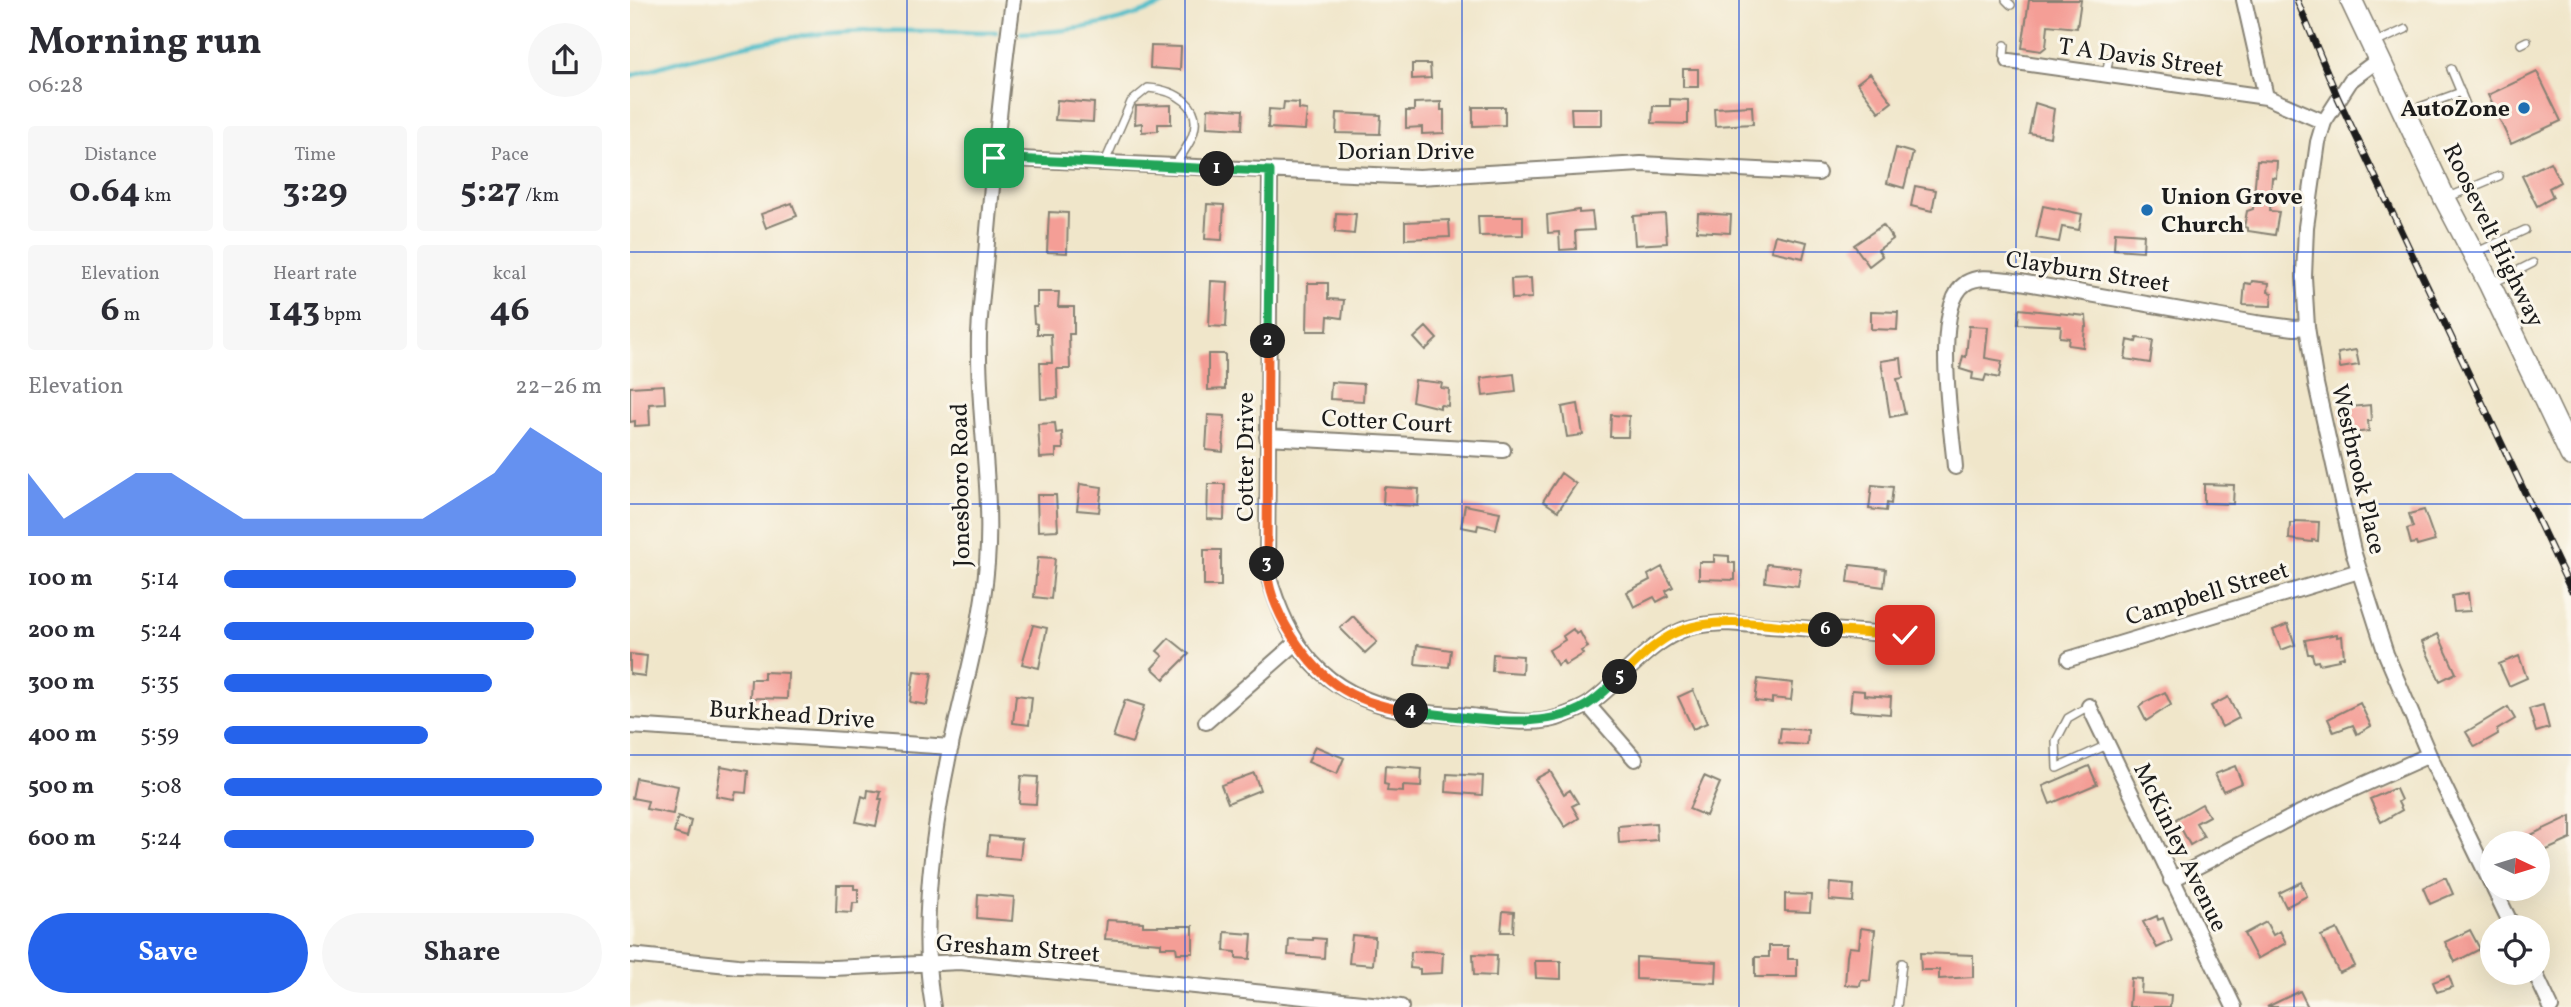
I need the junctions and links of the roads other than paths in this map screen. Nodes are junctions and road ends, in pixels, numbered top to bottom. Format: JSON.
{"nodes":[{"id":1,"x":1013,"y":0,"type":"edge"},
{"id":2,"x":2244,"y":0,"type":"edge"},
{"id":3,"x":2355,"y":1,"type":"edge"},
{"id":4,"x":2406,"y":29,"type":"dead end"},
{"id":5,"x":2005,"y":45,"type":"dead end"},
{"id":6,"x":2375,"y":52,"type":"junction"},
{"id":7,"x":2109,"y":58,"type":"dead end"},
{"id":8,"x":2009,"y":61,"type":"joint"},
{"id":9,"x":2451,"y":69,"type":"dead end"},
{"id":10,"x":2105,"y":75,"type":"junction"},
{"id":11,"x":2461,"y":92,"type":"junction"},
{"id":12,"x":2266,"y":97,"type":"junction"},
{"id":13,"x":2466,"y":106,"type":"dead end"},
{"id":14,"x":2405,"y":112,"type":"junction"},
{"id":15,"x":2324,"y":122,"type":"junction"},
{"id":16,"x":994,"y":158,"type":"junction"},
{"id":17,"x":1104,"y":163,"type":"junction"},
{"id":18,"x":1174,"y":167,"type":"junction"},
{"id":19,"x":1270,"y":171,"type":"junction"},
{"id":20,"x":1818,"y":173,"type":"dead end"},
{"id":21,"x":2499,"y":176,"type":"dead end"},
{"id":22,"x":2445,"y":199,"type":"junction"},
{"id":23,"x":2525,"y":230,"type":"dead end"},
{"id":24,"x":2473,"y":254,"type":"junction"},
{"id":25,"x":2533,"y":263,"type":"dead end"},
{"id":26,"x":2490,"y":285,"type":"junction"},
{"id":27,"x":2307,"y":327,"type":"junction"},
{"id":28,"x":1267,"y":437,"type":"junction"},
{"id":29,"x":2568,"y":442,"type":"edge"},
{"id":30,"x":1503,"y":450,"type":"dead end"},
{"id":31,"x":1955,"y":467,"type":"dead end"},
{"id":32,"x":2359,"y":572,"type":"junction"},
{"id":33,"x":1922,"y":628,"type":"dead end"},
{"id":34,"x":1296,"y":643,"type":"junction"},
{"id":35,"x":2069,"y":659,"type":"dead end"},
{"id":36,"x":1588,"y":705,"type":"junction"},
{"id":37,"x":2089,"y":706,"type":"joint"},
{"id":38,"x":1206,"y":722,"type":"dead end"},
{"id":39,"x":630,"y":726,"type":"edge"},
{"id":40,"x":2107,"y":745,"type":"junction"},
{"id":41,"x":951,"y":747,"type":"junction"},
{"id":42,"x":2429,"y":755,"type":"junction"},
{"id":43,"x":1635,"y":759,"type":"dead end"},
{"id":44,"x":2480,"y":860,"type":"edge"},
{"id":45,"x":2171,"y":880,"type":"junction"},
{"id":46,"x":630,"y":954,"type":"edge"},
{"id":47,"x":1902,"y":962,"type":"dead end"},
{"id":48,"x":928,"y":963,"type":"junction"},
{"id":49,"x":2541,"y":985,"type":"edge"},
{"id":50,"x":933,"y":1007,"type":"edge"},
{"id":51,"x":1401,"y":1007,"type":"edge"},
{"id":52,"x":1897,"y":1007,"type":"edge"},
{"id":53,"x":2234,"y":1007,"type":"edge"},
{"id":54,"x":2551,"y":1007,"type":"edge"}],
"edges":[{"from":1,"to":16,"type":"street","name":"Jonesboro Road"},
{"from":2,"to":12,"type":"street"},
{"from":3,"to":6,"type":"main road","name":"Roosevelt Highway"},
{"from":4,"to":6,"type":"lane"},
{"from":5,"to":8,"type":"lane"},
{"from":6,"to":14,"type":"main road","name":"Roosevelt Highway"},
{"from":6,"to":15,"type":"street","name":"Westbrook Place"},
{"from":7,"to":10,"type":"lane"},
{"from":8,"to":10,"type":"street","name":"T A Davis Street"},
{"from":9,"to":11,"type":"lane"},
{"from":10,"to":12,"type":"street","name":"T A Davis Street"},
{"from":11,"to":13,"type":"lane"},
{"from":11,"to":14,"type":"lane"},
{"from":12,"to":15,"type":"street","name":"T A Davis Street"},
{"from":14,"to":22,"type":"main road","name":"Roosevelt Highway"},
{"from":15,"to":27,"type":"street","name":"Westbrook Place"},
{"from":16,"to":17,"type":"street","name":"Dorian Drive"},
{"from":16,"to":41,"type":"street","name":"Jonesboro Road"},
{"from":17,"to":18,"type":"street","name":"Dorian Drive"},
{"from":17,"to":18,"type":"lane"},
{"from":18,"to":19,"type":"street","name":"Dorian Drive"},
{"from":19,"to":20,"type":"street","name":"Dorian Drive"},
{"from":19,"to":28,"type":"street","name":"Cotter Drive"},
{"from":21,"to":22,"type":"lane"},
{"from":22,"to":24,"type":"main road","name":"Roosevelt Highway"},
{"from":23,"to":24,"type":"lane"},
{"from":24,"to":26,"type":"main road","name":"Roosevelt Highway"},
{"from":25,"to":26,"type":"lane"},
{"from":26,"to":29,"type":"main road","name":"Roosevelt Highway"},
{"from":27,"to":31,"type":"street","name":"Clayburn Street"},
{"from":27,"to":32,"type":"street","name":"Westbrook Place"},
{"from":28,"to":30,"type":"street","name":"Cotter Court"},
{"from":28,"to":34,"type":"street","name":"Cotter Drive"},
{"from":32,"to":35,"type":"street","name":"Campbell Street"},
{"from":32,"to":42,"type":"street","name":"Westbrook Place"},
{"from":33,"to":36,"type":"street","name":"Cotter Drive"},
{"from":34,"to":36,"type":"street","name":"Cotter Drive"},
{"from":34,"to":38,"type":"street"},
{"from":36,"to":43,"type":"street"},
{"from":37,"to":40,"type":"street","name":"McKinley Avenue"},
{"from":37,"to":40,"type":"lane"},
{"from":39,"to":41,"type":"street","name":"Burkhead Drive"},
{"from":40,"to":45,"type":"street","name":"McKinley Avenue"},
{"from":41,"to":48,"type":"street","name":"Jonesboro Road"},
{"from":42,"to":44,"type":"street","name":"Westbrook Place"},
{"from":42,"to":45,"type":"street"},
{"from":45,"to":53,"type":"street","name":"McKinley Avenue"},
{"from":46,"to":48,"type":"street","name":"Gresham Street"},
{"from":47,"to":52,"type":"lane"},
{"from":48,"to":50,"type":"street","name":"Jonesboro Road"},
{"from":48,"to":51,"type":"street","name":"Gresham Street"},
{"from":49,"to":54,"type":"street"}]}
